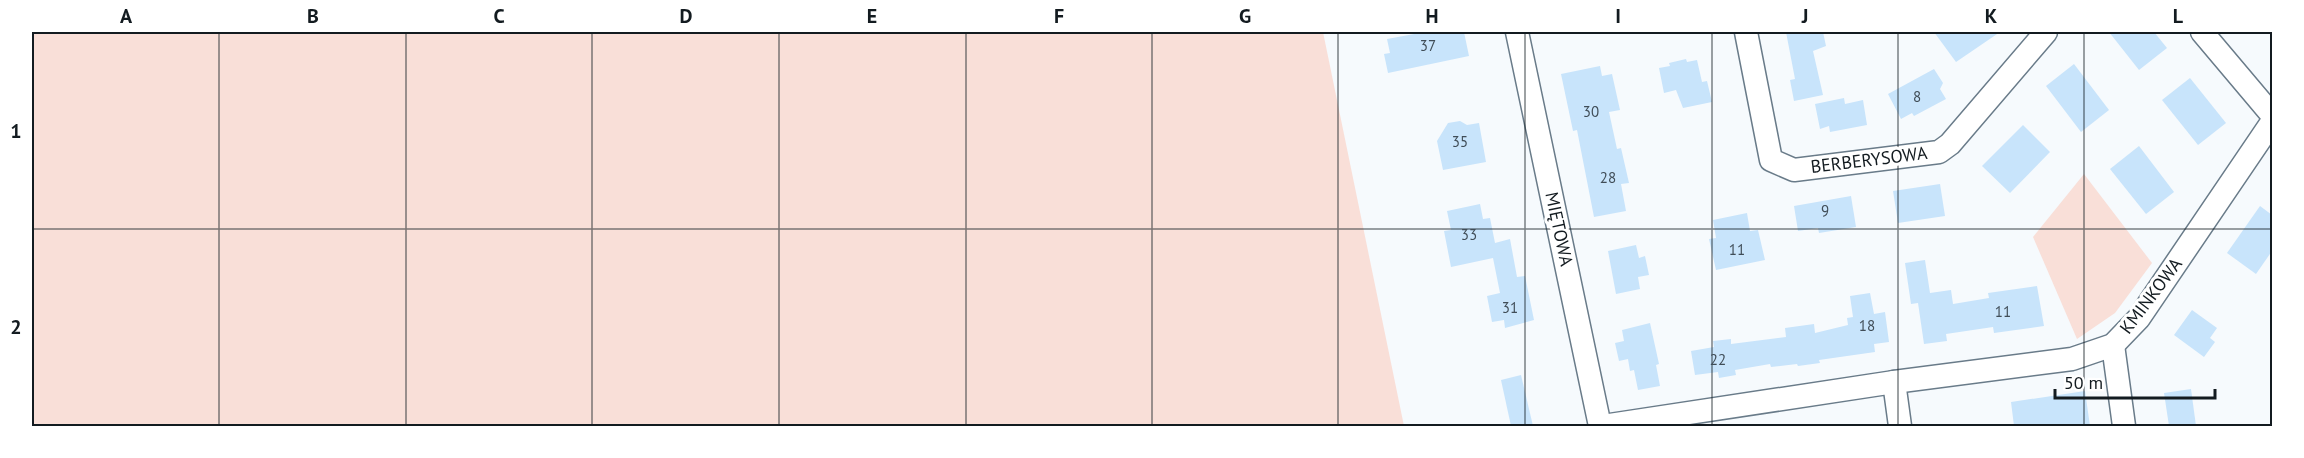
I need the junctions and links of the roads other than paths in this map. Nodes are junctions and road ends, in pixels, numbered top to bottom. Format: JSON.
{"nodes":[{"id":1,"x":1517,"y":32,"type":"edge"},
{"id":2,"x":1746,"y":32,"type":"edge"},
{"id":3,"x":2046,"y":32,"type":"edge"},
{"id":4,"x":2202,"y":32,"type":"edge"},
{"id":5,"x":2272,"y":115,"type":"edge"},
{"id":6,"x":2272,"y":122,"type":"edge"},
{"id":7,"x":2113,"y":345,"type":"junction"},
{"id":8,"x":1894,"y":382,"type":"junction"},
{"id":9,"x":1601,"y":426,"type":"edge"},
{"id":10,"x":1900,"y":426,"type":"edge"},
{"id":11,"x":2124,"y":426,"type":"edge"}],
"edges":[{"from":1,"to":9,"type":"street","name":"MIĘTOWA"},
{"from":2,"to":3,"type":"street","name":"BERBERYSOWA"},
{"from":4,"to":5,"type":"street"},
{"from":6,"to":7,"type":"street","name":"KMINKOWA"},
{"from":7,"to":8,"type":"street","name":"KMINKOWA"},
{"from":7,"to":11,"type":"street"},
{"from":8,"to":9,"type":"street","name":"MIĘTOWA"},
{"from":8,"to":10,"type":"street"}]}
